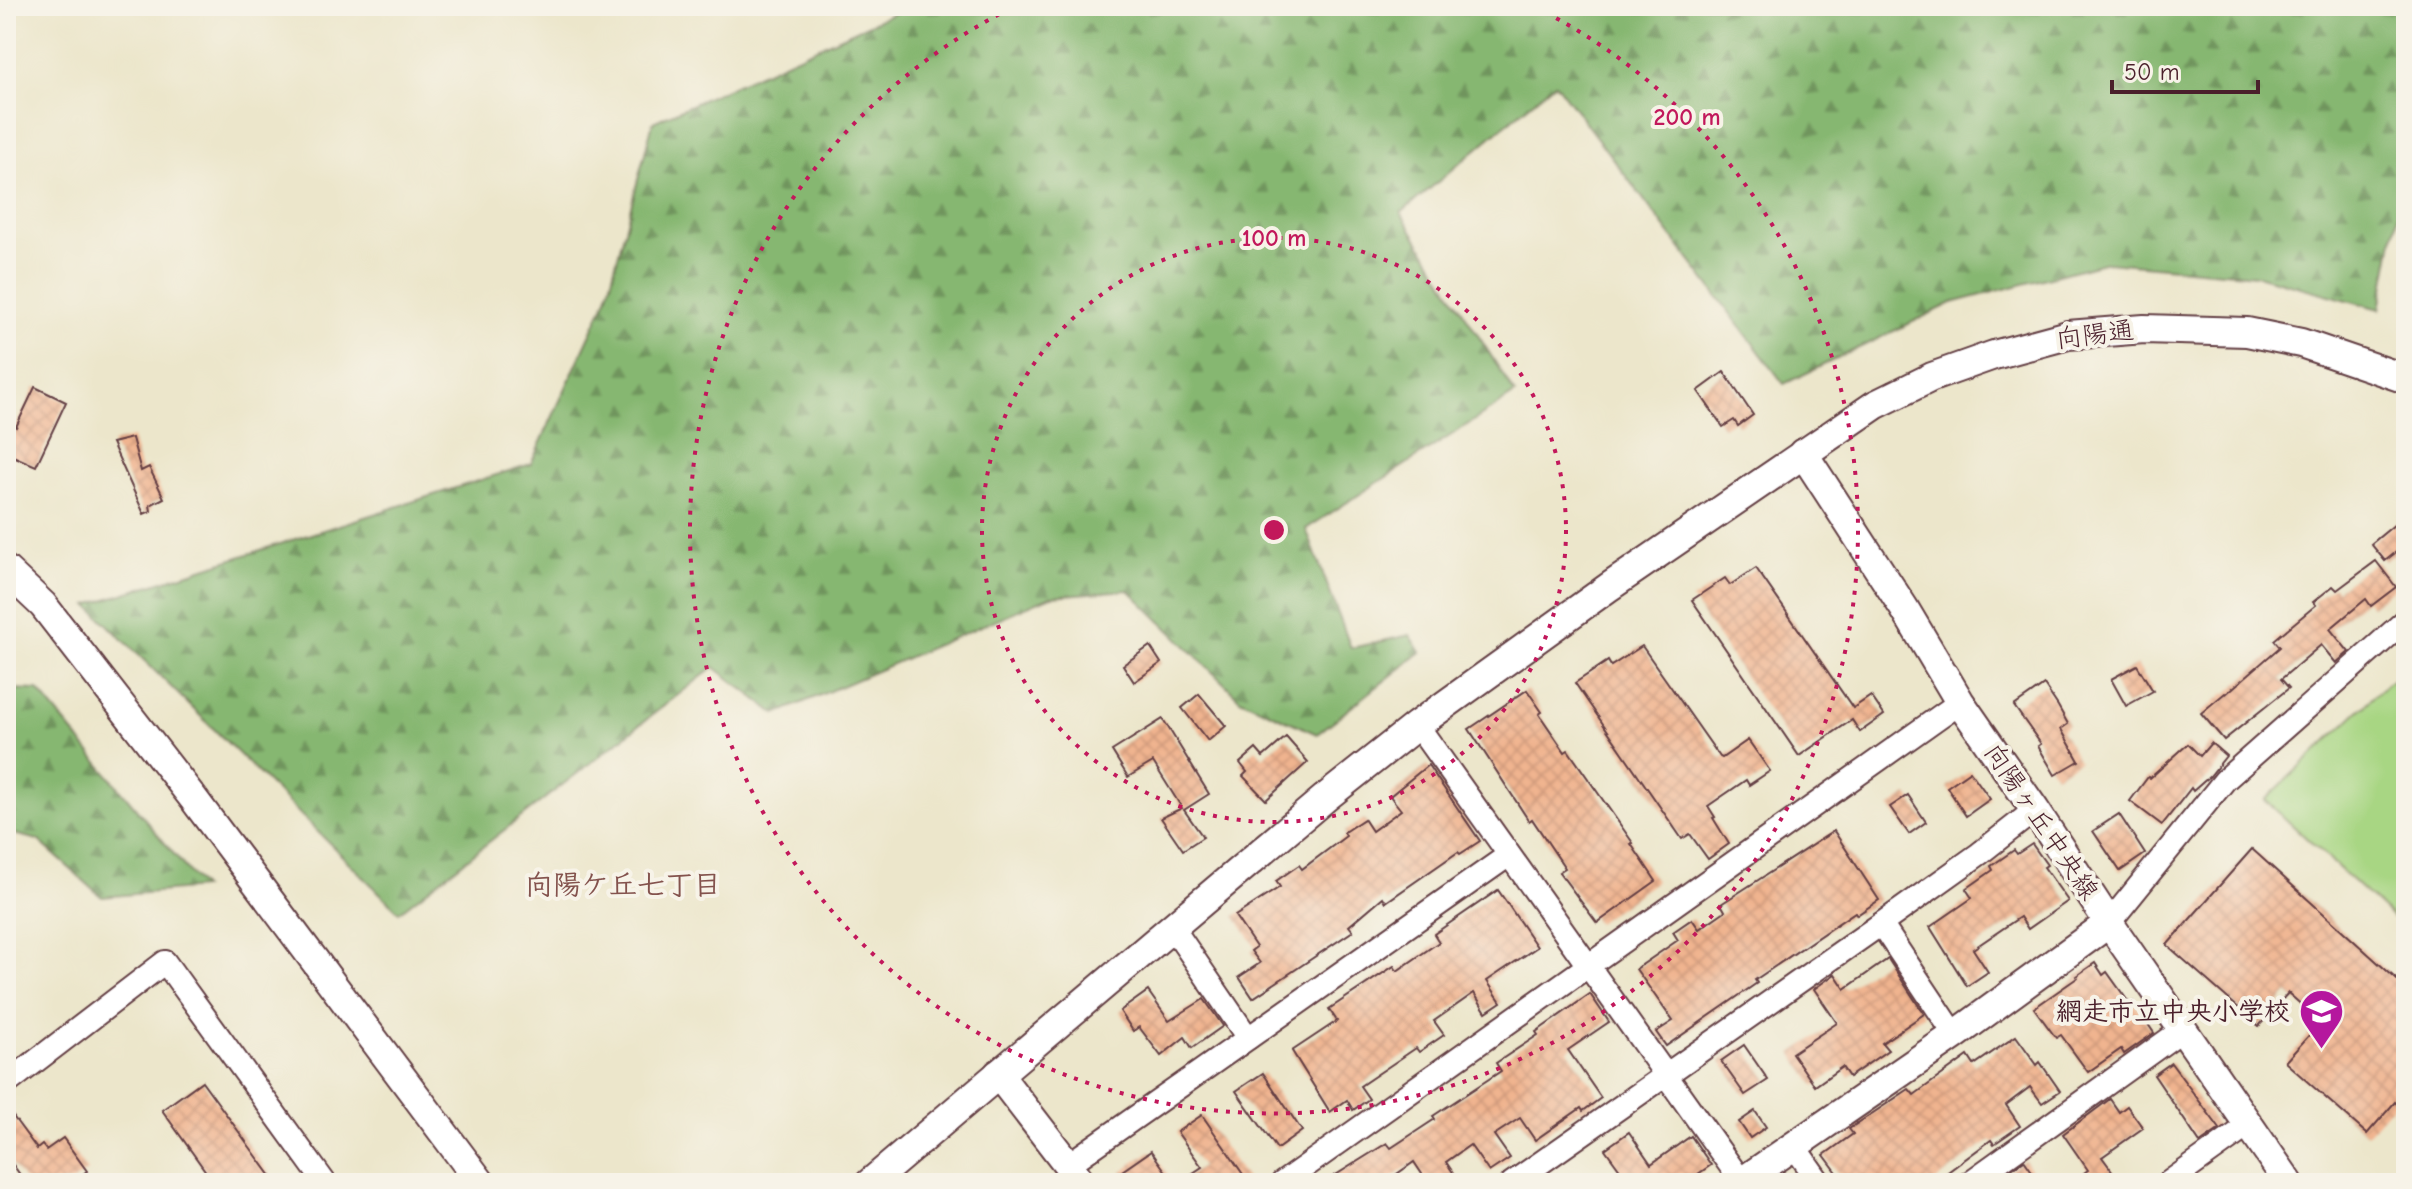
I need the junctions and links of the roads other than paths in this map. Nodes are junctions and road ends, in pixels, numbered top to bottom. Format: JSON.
{"nodes":[{"id":1,"x":2406,"y":379,"type":"edge"},
{"id":2,"x":1803,"y":453,"type":"junction"},
{"id":3,"x":6,"y":570,"type":"edge"},
{"id":4,"x":2406,"y":620,"type":"edge"},
{"id":5,"x":1960,"y":702,"type":"junction"},
{"id":6,"x":1417,"y":725,"type":"junction"},
{"id":7,"x":2035,"y":810,"type":"junction"},
{"id":8,"x":1509,"y":855,"type":"junction"},
{"id":9,"x":2109,"y":923,"type":"junction"},
{"id":10,"x":1881,"y":924,"type":"junction"},
{"id":11,"x":1173,"y":928,"type":"junction"},
{"id":12,"x":1588,"y":966,"type":"junction"},
{"id":13,"x":2182,"y":1030,"type":"junction"},
{"id":14,"x":1955,"y":1035,"type":"junction"},
{"id":15,"x":1248,"y":1038,"type":"junction"},
{"id":16,"x":1666,"y":1073,"type":"junction"},
{"id":17,"x":998,"y":1074,"type":"junction"},
{"id":18,"x":6,"y":1084,"type":"edge"},
{"id":19,"x":2249,"y":1125,"type":"junction"},
{"id":20,"x":1794,"y":1146,"type":"junction"},
{"id":21,"x":1076,"y":1173,"type":"edge"},
{"id":22,"x":1741,"y":1182,"type":"edge"},
{"id":23,"x":325,"y":1183,"type":"edge"},
{"id":24,"x":481,"y":1183,"type":"edge"},
{"id":25,"x":870,"y":1183,"type":"edge"},
{"id":26,"x":1282,"y":1183,"type":"edge"},
{"id":27,"x":1512,"y":1183,"type":"edge"},
{"id":28,"x":1820,"y":1183,"type":"edge"},
{"id":29,"x":1969,"y":1183,"type":"edge"},
{"id":30,"x":2168,"y":1183,"type":"edge"},
{"id":31,"x":2289,"y":1183,"type":"edge"}],
"edges":[{"from":1,"to":2,"type":"street","name":"向陽通"},
{"from":2,"to":5,"type":"street","name":"向陽ヶ丘中央線"},
{"from":2,"to":6,"type":"street","name":"向陽通"},
{"from":3,"to":24,"type":"street"},
{"from":4,"to":9,"type":"street"},
{"from":5,"to":7,"type":"street","name":"向陽ヶ丘中央線"},
{"from":5,"to":12,"type":"street"},
{"from":6,"to":8,"type":"street"},
{"from":6,"to":11,"type":"street","name":"向陽通"},
{"from":7,"to":9,"type":"street","name":"向陽ヶ丘中央線"},
{"from":7,"to":10,"type":"street"},
{"from":8,"to":12,"type":"street"},
{"from":8,"to":15,"type":"street"},
{"from":9,"to":13,"type":"street","name":"向陽ヶ丘中央線"},
{"from":9,"to":14,"type":"street"},
{"from":10,"to":14,"type":"street"},
{"from":10,"to":16,"type":"street"},
{"from":11,"to":15,"type":"street"},
{"from":11,"to":17,"type":"street","name":"向陽通"},
{"from":12,"to":16,"type":"street"},
{"from":12,"to":26,"type":"street"},
{"from":13,"to":19,"type":"street","name":"向陽ヶ丘中央線"},
{"from":13,"to":29,"type":"street"},
{"from":14,"to":20,"type":"street"},
{"from":15,"to":21,"type":"street"},
{"from":16,"to":22,"type":"street"},
{"from":16,"to":27,"type":"street"},
{"from":17,"to":21,"type":"street"},
{"from":17,"to":25,"type":"street","name":"向陽通"},
{"from":18,"to":23,"type":"street"},
{"from":19,"to":30,"type":"street"},
{"from":19,"to":31,"type":"street","name":"向陽ヶ丘中央線"},
{"from":20,"to":22,"type":"street"},
{"from":20,"to":28,"type":"street"}]}
